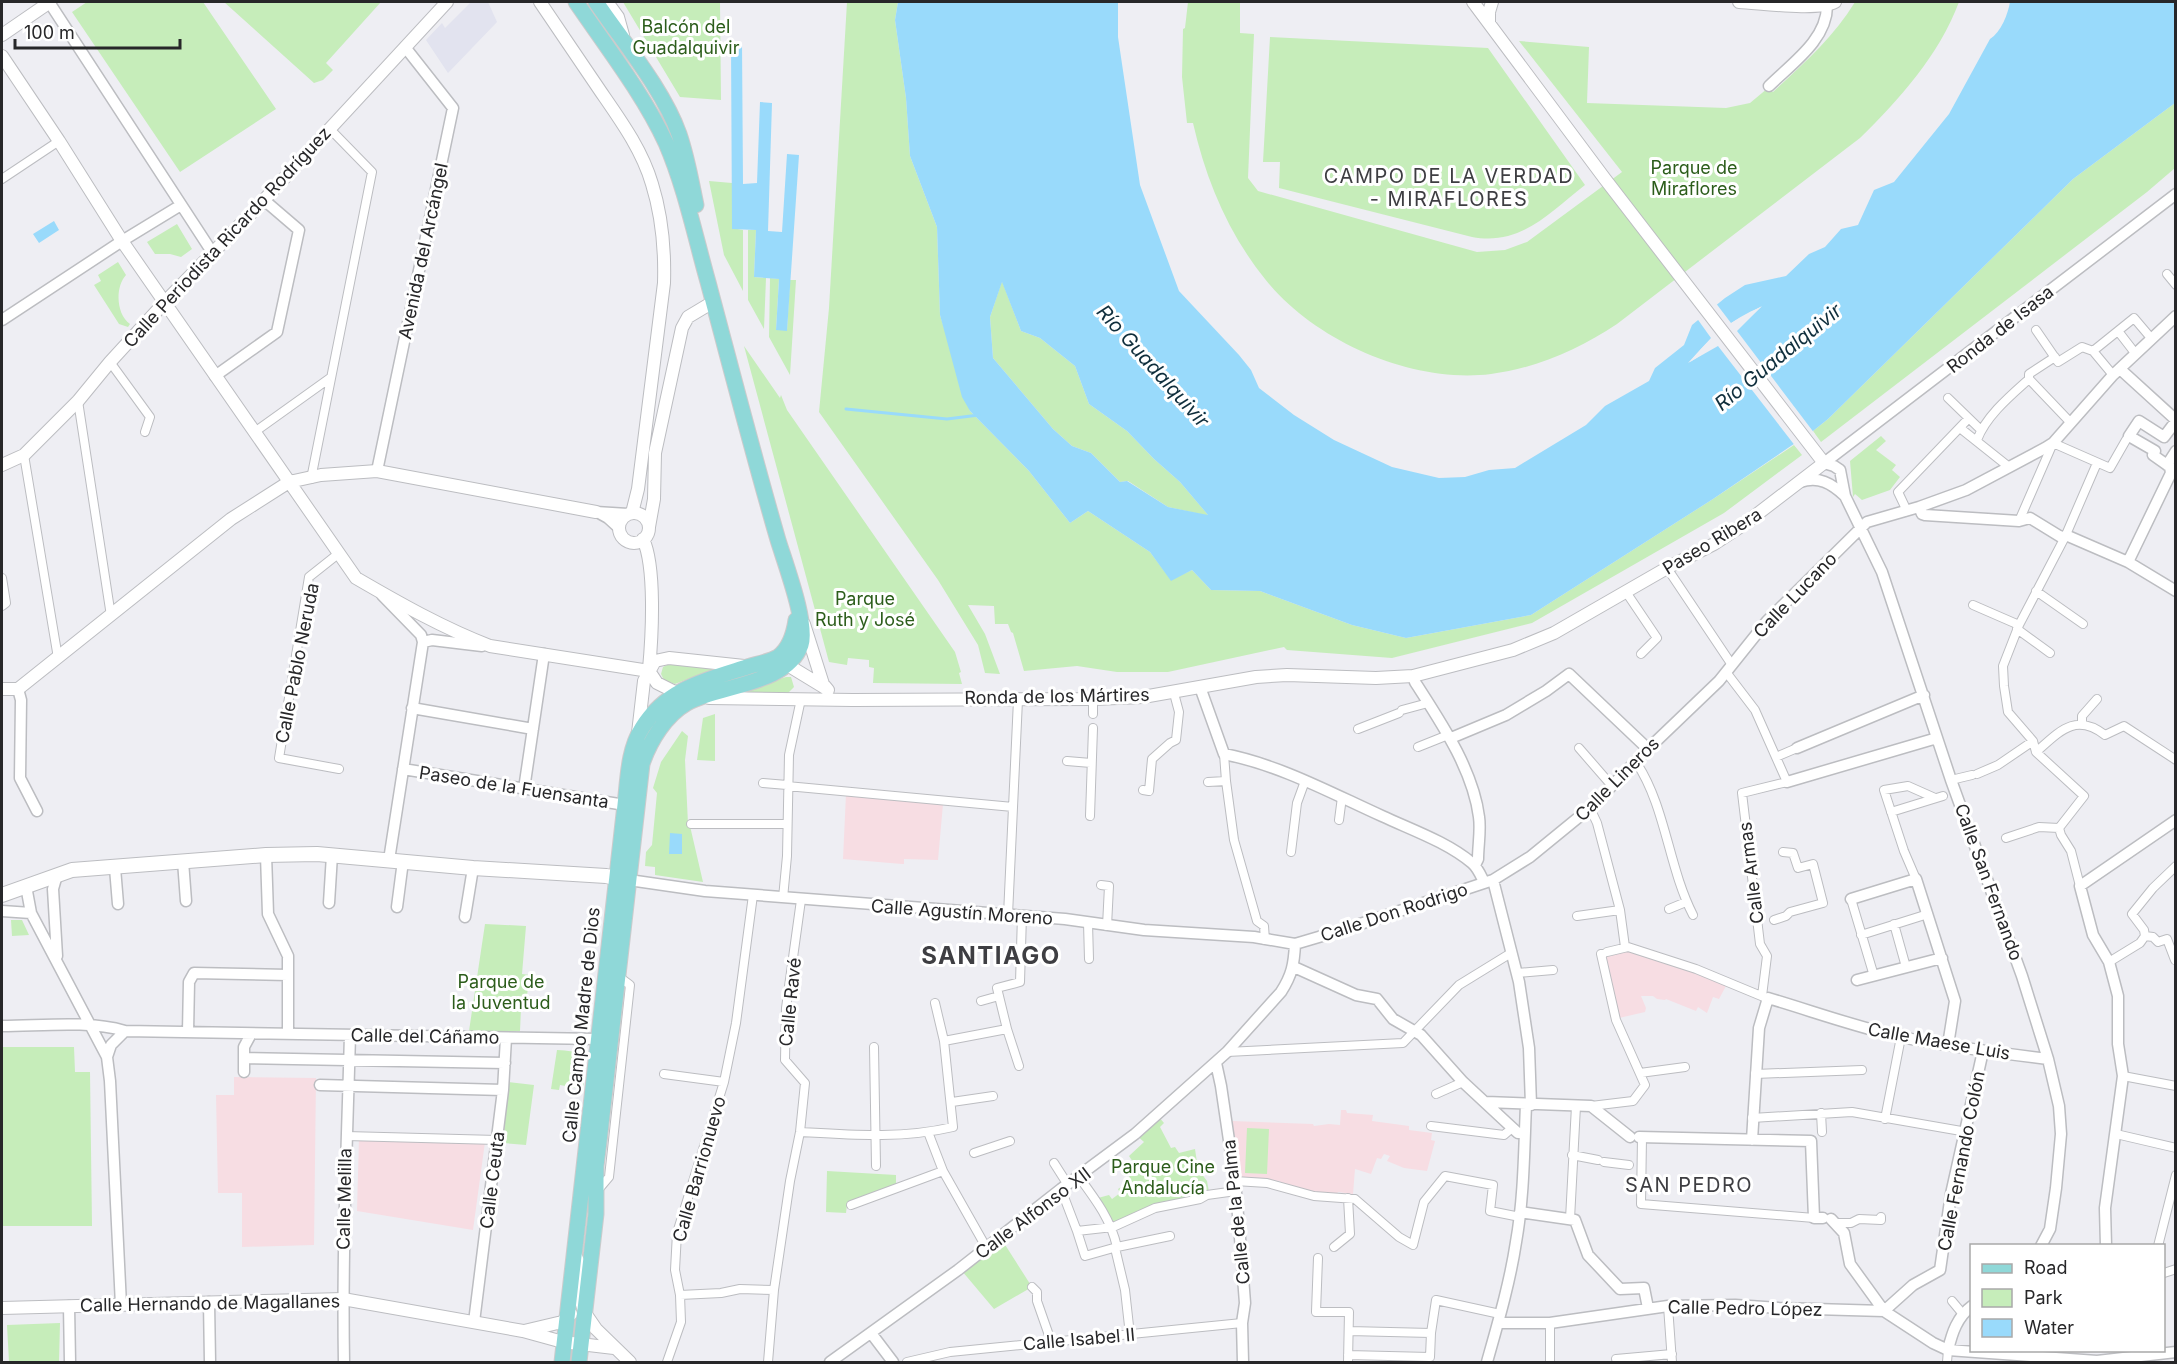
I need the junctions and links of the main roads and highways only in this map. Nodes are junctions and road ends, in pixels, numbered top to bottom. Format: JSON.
{"nodes":[{"id":1,"x":576,"y":2,"type":"edge"},
{"id":2,"x":596,"y":2,"type":"edge"},
{"id":3,"x":712,"y":298,"type":"junction"},
{"id":4,"x":786,"y":664,"type":"junction"},
{"id":5,"x":623,"y":879,"type":"junction"},
{"id":6,"x":2,"y":895,"type":"edge"},
{"id":7,"x":562,"y":1362,"type":"edge"},
{"id":8,"x":579,"y":1362,"type":"edge"}],
"edges":[{"from":1,"to":3,"type":"main road"},
{"from":2,"to":3,"type":"main road"},
{"from":3,"to":4,"type":"main road","name":"Calle Campo Madre de Dios"},
{"from":4,"to":5,"type":"main road","name":"Calle Campo Madre de Dios"},
{"from":4,"to":5,"type":"main road","name":"Calle Campo Madre de Dios"},
{"from":5,"to":6,"type":"main road"},
{"from":5,"to":7,"type":"main road","name":"Calle Campo Madre de Dios"},
{"from":5,"to":8,"type":"main road","name":"Calle Campo Madre de Dios"}]}
